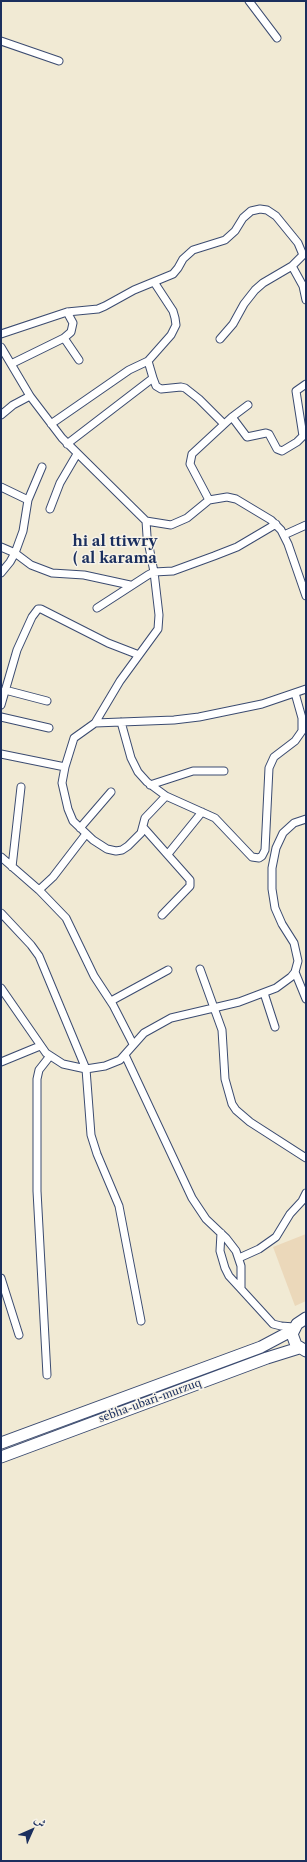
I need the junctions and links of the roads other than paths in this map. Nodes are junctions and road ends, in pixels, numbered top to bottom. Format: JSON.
{"nodes":[{"id":1,"x":249,"y":1,"type":"edge"},
{"id":2,"x":277,"y":38,"type":"dead end"},
{"id":3,"x":1,"y":41,"type":"edge"},
{"id":4,"x":59,"y":61,"type":"dead end"},
{"id":5,"x":292,"y":266,"type":"junction"},
{"id":6,"x":154,"y":282,"type":"junction"},
{"id":7,"x":306,"y":300,"type":"edge"},
{"id":8,"x":67,"y":312,"type":"junction"},
{"id":9,"x":1,"y":334,"type":"edge"},
{"id":10,"x":64,"y":338,"type":"junction"},
{"id":11,"x":220,"y":339,"type":"dead end"},
{"id":12,"x":1,"y":346,"type":"edge"},
{"id":13,"x":80,"y":360,"type":"dead end"},
{"id":14,"x":148,"y":361,"type":"junction"},
{"id":15,"x":11,"y":364,"type":"junction"},
{"id":16,"x":153,"y":378,"type":"junction"},
{"id":17,"x":306,"y":384,"type":"edge"},
{"id":18,"x":30,"y":396,"type":"junction"},
{"id":19,"x":248,"y":405,"type":"dead end"},
{"id":20,"x":1,"y":415,"type":"edge"},
{"id":21,"x":232,"y":417,"type":"junction"},
{"id":22,"x":51,"y":424,"type":"junction"},
{"id":23,"x":224,"y":424,"type":"junction"},
{"id":24,"x":67,"y":444,"type":"junction"},
{"id":25,"x":77,"y":454,"type":"junction"},
{"id":26,"x":42,"y":467,"type":"dead end"},
{"id":27,"x":1,"y":486,"type":"edge"},
{"id":28,"x":28,"y":500,"type":"junction"},
{"id":29,"x":209,"y":500,"type":"junction"},
{"id":30,"x":50,"y":509,"type":"dead end"},
{"id":31,"x":146,"y":522,"type":"junction"},
{"id":32,"x":276,"y":524,"type":"junction"},
{"id":33,"x":306,"y":525,"type":"edge"},
{"id":34,"x":284,"y":535,"type":"junction"},
{"id":35,"x":1,"y":547,"type":"edge"},
{"id":36,"x":15,"y":554,"type":"junction"},
{"id":37,"x":154,"y":572,"type":"junction"},
{"id":38,"x":1,"y":573,"type":"edge"},
{"id":39,"x":130,"y":585,"type":"junction"},
{"id":40,"x":306,"y":596,"type":"edge"},
{"id":41,"x":97,"y":608,"type":"dead end"},
{"id":42,"x":139,"y":655,"type":"junction"},
{"id":43,"x":5,"y":690,"type":"junction"},
{"id":44,"x":306,"y":690,"type":"edge"},
{"id":45,"x":295,"y":693,"type":"junction"},
{"id":46,"x":47,"y":701,"type":"dead end"},
{"id":47,"x":1,"y":705,"type":"edge"},
{"id":48,"x":1,"y":717,"type":"edge"},
{"id":49,"x":121,"y":722,"type":"junction"},
{"id":50,"x":95,"y":723,"type":"junction"},
{"id":51,"x":49,"y":728,"type":"dead end"},
{"id":52,"x":1,"y":754,"type":"edge"},
{"id":53,"x":65,"y":767,"type":"junction"},
{"id":54,"x":224,"y":771,"type":"dead end"},
{"id":55,"x":150,"y":785,"type":"junction"},
{"id":56,"x":21,"y":787,"type":"dead end"},
{"id":57,"x":111,"y":792,"type":"dead end"},
{"id":58,"x":166,"y":796,"type":"junction"},
{"id":59,"x":202,"y":812,"type":"junction"},
{"id":60,"x":306,"y":818,"type":"edge"},
{"id":61,"x":143,"y":827,"type":"junction"},
{"id":62,"x":80,"y":828,"type":"junction"},
{"id":63,"x":86,"y":834,"type":"junction"},
{"id":64,"x":168,"y":854,"type":"junction"},
{"id":65,"x":1,"y":858,"type":"edge"},
{"id":66,"x":12,"y":866,"type":"junction"},
{"id":67,"x":39,"y":890,"type":"junction"},
{"id":68,"x":1,"y":913,"type":"edge"},
{"id":69,"x":162,"y":915,"type":"dead end"},
{"id":70,"x":200,"y":969,"type":"dead end"},
{"id":71,"x":168,"y":970,"type":"dead end"},
{"id":72,"x":295,"y":972,"type":"junction"},
{"id":73,"x":1,"y":988,"type":"edge"},
{"id":74,"x":264,"y":993,"type":"junction"},
{"id":75,"x":306,"y":999,"type":"edge"},
{"id":76,"x":110,"y":1001,"type":"junction"},
{"id":77,"x":214,"y":1007,"type":"junction"},
{"id":78,"x":275,"y":1028,"type":"dead end"},
{"id":79,"x":133,"y":1044,"type":"junction"},
{"id":80,"x":40,"y":1046,"type":"junction"},
{"id":81,"x":125,"y":1055,"type":"junction"},
{"id":82,"x":50,"y":1056,"type":"junction"},
{"id":83,"x":1,"y":1062,"type":"edge"},
{"id":84,"x":86,"y":1070,"type":"junction"},
{"id":85,"x":306,"y":1158,"type":"edge"},
{"id":86,"x":306,"y":1193,"type":"edge"},
{"id":87,"x":222,"y":1233,"type":"junction"},
{"id":88,"x":239,"y":1258,"type":"junction"},
{"id":89,"x":1,"y":1278,"type":"edge"},
{"id":90,"x":241,"y":1289,"type":"junction"},
{"id":91,"x":306,"y":1318,"type":"edge"},
{"id":92,"x":141,"y":1321,"type":"dead end"},
{"id":93,"x":294,"y":1329,"type":"junction"},
{"id":94,"x":19,"y":1335,"type":"dead end"},
{"id":95,"x":302,"y":1350,"type":"edge"},
{"id":96,"x":48,"y":1375,"type":"dead end"},
{"id":97,"x":1,"y":1444,"type":"edge"},
{"id":98,"x":1,"y":1457,"type":"edge"}],
"edges":[{"from":1,"to":2,"type":"street"},
{"from":3,"to":4,"type":"street"},
{"from":5,"to":6,"type":"street"},
{"from":5,"to":7,"type":"street"},
{"from":5,"to":11,"type":"street"},
{"from":6,"to":8,"type":"street"},
{"from":6,"to":14,"type":"street"},
{"from":8,"to":9,"type":"street"},
{"from":8,"to":10,"type":"street"},
{"from":10,"to":13,"type":"street"},
{"from":10,"to":15,"type":"street"},
{"from":12,"to":15,"type":"street"},
{"from":14,"to":16,"type":"street"},
{"from":14,"to":22,"type":"street"},
{"from":15,"to":18,"type":"street"},
{"from":16,"to":23,"type":"street"},
{"from":16,"to":24,"type":"street"},
{"from":17,"to":21,"type":"street"},
{"from":18,"to":20,"type":"street"},
{"from":18,"to":22,"type":"street"},
{"from":19,"to":21,"type":"street"},
{"from":21,"to":23,"type":"street"},
{"from":22,"to":24,"type":"street"},
{"from":23,"to":29,"type":"street"},
{"from":24,"to":25,"type":"street"},
{"from":25,"to":30,"type":"street"},
{"from":25,"to":31,"type":"street"},
{"from":26,"to":28,"type":"street"},
{"from":27,"to":28,"type":"street"},
{"from":28,"to":36,"type":"street"},
{"from":29,"to":31,"type":"street"},
{"from":29,"to":32,"type":"street"},
{"from":31,"to":37,"type":"street"},
{"from":32,"to":34,"type":"street"},
{"from":32,"to":37,"type":"street"},
{"from":33,"to":34,"type":"street"},
{"from":34,"to":40,"type":"street"},
{"from":35,"to":36,"type":"street"},
{"from":36,"to":38,"type":"street"},
{"from":36,"to":39,"type":"street"},
{"from":37,"to":39,"type":"street"},
{"from":37,"to":42,"type":"street"},
{"from":39,"to":41,"type":"street"},
{"from":42,"to":43,"type":"street"},
{"from":42,"to":50,"type":"street"},
{"from":43,"to":46,"type":"street"},
{"from":43,"to":47,"type":"street"},
{"from":44,"to":45,"type":"street"},
{"from":45,"to":49,"type":"street"},
{"from":45,"to":59,"type":"street"},
{"from":48,"to":51,"type":"street"},
{"from":49,"to":50,"type":"street"},
{"from":49,"to":55,"type":"street"},
{"from":50,"to":53,"type":"street"},
{"from":52,"to":53,"type":"street"},
{"from":53,"to":62,"type":"street"},
{"from":54,"to":55,"type":"street"},
{"from":55,"to":58,"type":"street"},
{"from":56,"to":66,"type":"street"},
{"from":57,"to":62,"type":"street"},
{"from":58,"to":59,"type":"street"},
{"from":58,"to":61,"type":"street"},
{"from":59,"to":64,"type":"street"},
{"from":60,"to":72,"type":"street"},
{"from":61,"to":63,"type":"street"},
{"from":61,"to":64,"type":"street"},
{"from":62,"to":63,"type":"street"},
{"from":63,"to":67,"type":"street"},
{"from":64,"to":69,"type":"street"},
{"from":65,"to":66,"type":"street"},
{"from":66,"to":67,"type":"street"},
{"from":67,"to":76,"type":"street"},
{"from":68,"to":84,"type":"street"},
{"from":70,"to":77,"type":"street"},
{"from":71,"to":76,"type":"street"},
{"from":72,"to":74,"type":"street"},
{"from":72,"to":75,"type":"street"},
{"from":73,"to":80,"type":"street"},
{"from":74,"to":77,"type":"street"},
{"from":74,"to":78,"type":"street"},
{"from":76,"to":79,"type":"street"},
{"from":77,"to":79,"type":"street"},
{"from":77,"to":85,"type":"street"},
{"from":79,"to":81,"type":"street"},
{"from":80,"to":82,"type":"street"},
{"from":80,"to":83,"type":"street"},
{"from":81,"to":84,"type":"street"},
{"from":81,"to":87,"type":"street"},
{"from":82,"to":84,"type":"street"},
{"from":82,"to":96,"type":"street"},
{"from":84,"to":92,"type":"street"},
{"from":86,"to":88,"type":"street"},
{"from":87,"to":88,"type":"street"},
{"from":87,"to":90,"type":"street"},
{"from":88,"to":90,"type":"street"},
{"from":89,"to":94,"type":"street"},
{"from":90,"to":93,"type":"street"},
{"from":91,"to":93,"type":"highway","name":"sebha-ubari-murzuq"},
{"from":93,"to":95,"type":"highway"},
{"from":93,"to":97,"type":"highway","name":"sebha-ubari-murzuq"},
{"from":95,"to":98,"type":"highway","name":"sebha-ubari-murzuq"}]}
